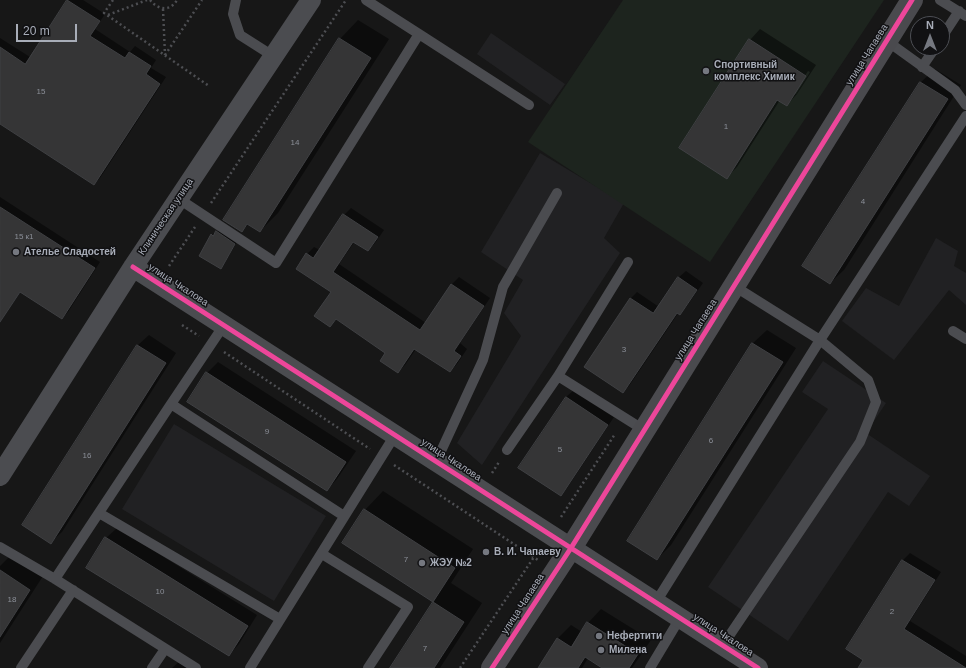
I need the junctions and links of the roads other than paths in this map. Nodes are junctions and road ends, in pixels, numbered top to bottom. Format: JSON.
{"nodes":[{"id":1,"x":236,"y":0,"type":"edge"},
{"id":2,"x":311,"y":0,"type":"edge"},
{"id":3,"x":366,"y":0,"type":"edge"},
{"id":4,"x":912,"y":0,"type":"edge"},
{"id":5,"x":940,"y":0,"type":"edge"},
{"id":6,"x":962,"y":14,"type":"edge"},
{"id":7,"x":950,"y":28,"type":"edge"},
{"id":8,"x":419,"y":34,"type":"junction"},
{"id":9,"x":887,"y":41,"type":"junction"},
{"id":10,"x":273,"y":56,"type":"junction"},
{"id":11,"x":930,"y":56,"type":"edge"},
{"id":12,"x":922,"y":67,"type":"junction"},
{"id":13,"x":529,"y":105,"type":"dead end"},
{"id":14,"x":966,"y":105,"type":"edge"},
{"id":15,"x":966,"y":116,"type":"edge"},
{"id":16,"x":558,"y":193,"type":"dead end"},
{"id":17,"x":179,"y":199,"type":"junction"},
{"id":18,"x":628,"y":262,"type":"dead end"},
{"id":19,"x":133,"y":267,"type":"junction"},
{"id":20,"x":734,"y":286,"type":"junction"},
{"id":21,"x":224,"y":325,"type":"junction"},
{"id":22,"x":953,"y":332,"type":"dead end"},
{"id":23,"x":966,"y":339,"type":"edge"},
{"id":24,"x":820,"y":340,"type":"junction"},
{"id":25,"x":558,"y":376,"type":"junction"},
{"id":26,"x":171,"y":404,"type":"junction"},
{"id":27,"x":644,"y":430,"type":"junction"},
{"id":28,"x":394,"y":435,"type":"junction"},
{"id":29,"x":507,"y":450,"type":"road end"},
{"id":30,"x":436,"y":462,"type":"junction"},
{"id":31,"x":1,"y":473,"type":"edge"},
{"id":32,"x":99,"y":513,"type":"junction"},
{"id":33,"x":344,"y":516,"type":"junction"},
{"id":34,"x":0,"y":547,"type":"edge"},
{"id":35,"x":571,"y":548,"type":"junction"},
{"id":36,"x":322,"y":554,"type":"junction"},
{"id":37,"x":55,"y":579,"type":"junction"},
{"id":38,"x":73,"y":590,"type":"junction"},
{"id":39,"x":656,"y":602,"type":"junction"},
{"id":40,"x":680,"y":618,"type":"junction"},
{"id":41,"x":280,"y":619,"type":"junction"},
{"id":42,"x":723,"y":645,"type":"junction"},
{"id":43,"x":165,"y":649,"type":"junction"},
{"id":44,"x":21,"y":668,"type":"edge"},
{"id":45,"x":152,"y":668,"type":"edge"},
{"id":46,"x":196,"y":668,"type":"edge"},
{"id":47,"x":250,"y":668,"type":"edge"},
{"id":48,"x":368,"y":668,"type":"edge"},
{"id":49,"x":492,"y":668,"type":"edge"},
{"id":50,"x":650,"y":668,"type":"edge"},
{"id":51,"x":758,"y":668,"type":"edge"}],
"edges":[{"from":1,"to":10,"type":"lane"},
{"from":2,"to":10,"type":"street","name":"Клиническая улица"},
{"from":3,"to":8,"type":"lane"},
{"from":4,"to":9,"type":"street","name":"улица Чапаева"},
{"from":5,"to":6,"type":"lane"},
{"from":6,"to":7,"type":"lane"},
{"from":8,"to":13,"type":"lane"},
{"from":8,"to":17,"type":"lane"},
{"from":9,"to":12,"type":"lane"},
{"from":9,"to":20,"type":"street","name":"улица Чапаева"},
{"from":10,"to":17,"type":"street","name":"Клиническая улица"},
{"from":11,"to":12,"type":"lane"},
{"from":12,"to":14,"type":"lane"},
{"from":15,"to":24,"type":"lane"},
{"from":16,"to":30,"type":"lane"},
{"from":17,"to":19,"type":"street","name":"Клиническая улица"},
{"from":18,"to":25,"type":"lane"},
{"from":19,"to":21,"type":"street","name":"улица Чкалова"},
{"from":19,"to":31,"type":"street","name":"Клиническая улица"},
{"from":20,"to":24,"type":"lane"},
{"from":20,"to":27,"type":"street","name":"улица Чапаева"},
{"from":21,"to":26,"type":"lane"},
{"from":21,"to":28,"type":"street","name":"улица Чкалова"},
{"from":22,"to":23,"type":"lane"},
{"from":24,"to":39,"type":"lane"},
{"from":24,"to":42,"type":"lane"},
{"from":25,"to":27,"type":"lane"},
{"from":25,"to":29,"type":"lane"},
{"from":26,"to":32,"type":"lane"},
{"from":26,"to":33,"type":"lane"},
{"from":27,"to":35,"type":"street","name":"улица Чапаева"},
{"from":28,"to":30,"type":"street","name":"улица Чкалова"},
{"from":28,"to":33,"type":"lane"},
{"from":30,"to":35,"type":"street","name":"улица Чкалова"},
{"from":32,"to":37,"type":"lane"},
{"from":32,"to":41,"type":"lane"},
{"from":33,"to":36,"type":"lane"},
{"from":34,"to":37,"type":"lane"},
{"from":35,"to":39,"type":"street","name":"улица Чкалова"},
{"from":35,"to":49,"type":"street","name":"улица Чапаева"},
{"from":36,"to":41,"type":"lane"},
{"from":36,"to":48,"type":"lane"},
{"from":37,"to":38,"type":"lane"},
{"from":38,"to":43,"type":"lane"},
{"from":38,"to":44,"type":"lane"},
{"from":39,"to":40,"type":"street","name":"улица Чкалова"},
{"from":40,"to":42,"type":"street","name":"улица Чкалова"},
{"from":40,"to":50,"type":"lane"},
{"from":41,"to":47,"type":"lane"},
{"from":42,"to":51,"type":"street","name":"улица Чкалова"},
{"from":43,"to":45,"type":"lane"},
{"from":43,"to":46,"type":"lane"}]}
